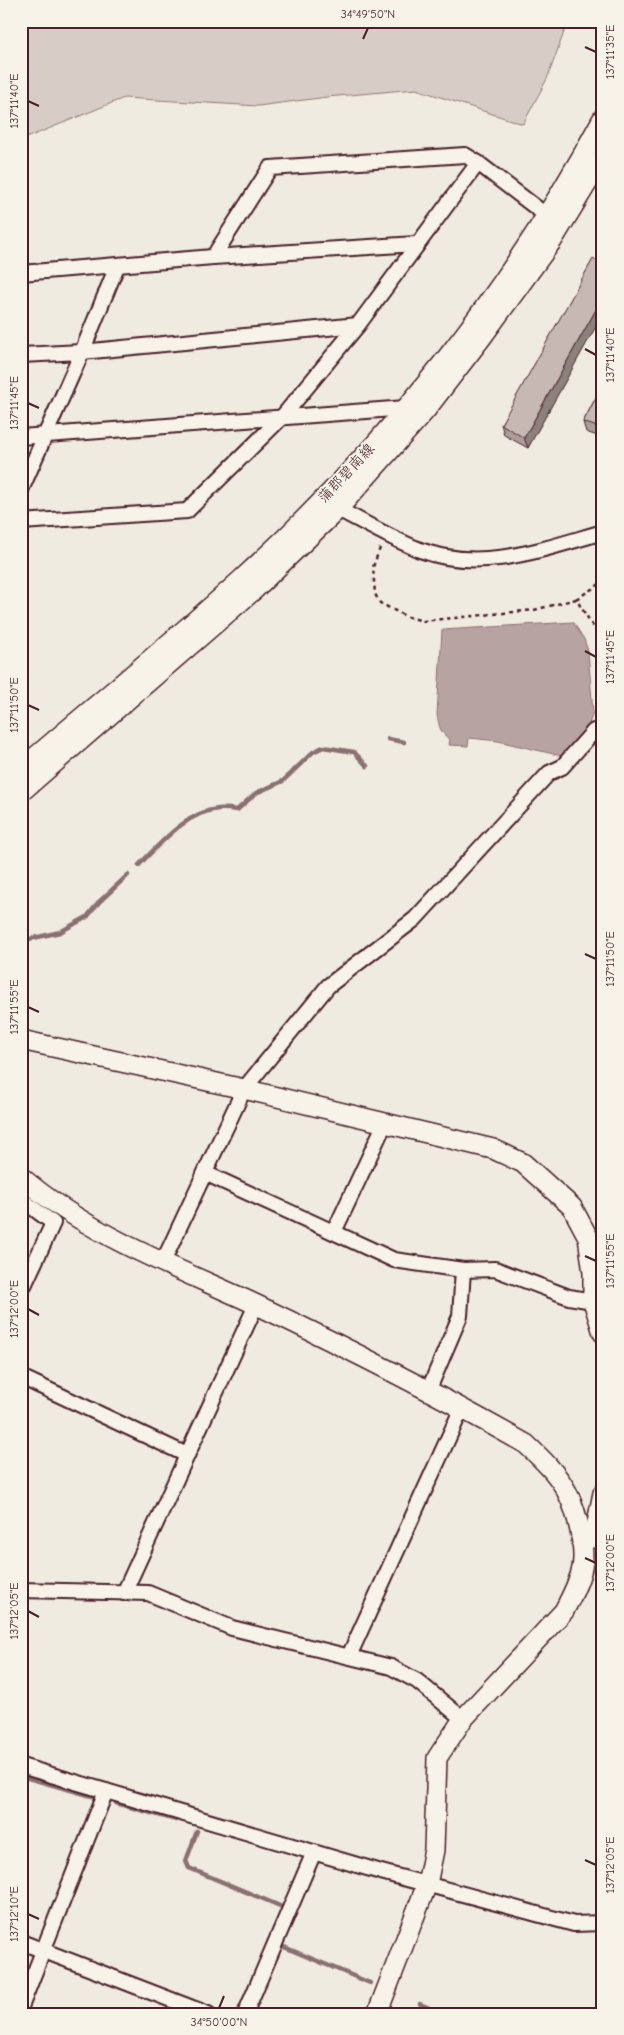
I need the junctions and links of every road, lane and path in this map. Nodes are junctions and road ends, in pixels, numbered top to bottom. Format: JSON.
{"nodes":[{"id":1,"x":603,"y":118,"type":"edge"},
{"id":2,"x":603,"y":157,"type":"edge"},
{"id":3,"x":478,"y":164,"type":"junction"},
{"id":4,"x":547,"y":216,"type":"junction"},
{"id":5,"x":416,"y":244,"type":"junction"},
{"id":6,"x":213,"y":257,"type":"junction"},
{"id":7,"x":116,"y":266,"type":"junction"},
{"id":8,"x":21,"y":273,"type":"edge"},
{"id":9,"x":358,"y":325,"type":"junction"},
{"id":10,"x":82,"y":352,"type":"junction"},
{"id":11,"x":21,"y":355,"type":"edge"},
{"id":12,"x":406,"y":408,"type":"junction"},
{"id":13,"x":283,"y":416,"type":"junction"},
{"id":14,"x":45,"y":436,"type":"junction"},
{"id":15,"x":21,"y":437,"type":"edge"},
{"id":16,"x":21,"y":490,"type":"edge"},
{"id":17,"x":338,"y":509,"type":"junction"},
{"id":18,"x":21,"y":522,"type":"edge"},
{"id":19,"x":603,"y":532,"type":"edge"},
{"id":20,"x":385,"y":534,"type":"junction"},
{"id":21,"x":603,"y":582,"type":"edge"},
{"id":22,"x":576,"y":599,"type":"junction"},
{"id":23,"x":594,"y":731,"type":"joint"},
{"id":24,"x":21,"y":769,"type":"edge"},
{"id":25,"x":21,"y":792,"type":"edge"},
{"id":26,"x":21,"y":1040,"type":"edge"},
{"id":27,"x":244,"y":1089,"type":"junction"},
{"id":28,"x":385,"y":1123,"type":"junction"},
{"id":29,"x":205,"y":1173,"type":"junction"},
{"id":30,"x":21,"y":1177,"type":"edge"},
{"id":31,"x":21,"y":1199,"type":"edge"},
{"id":32,"x":334,"y":1232,"type":"junction"},
{"id":33,"x":164,"y":1262,"type":"junction"},
{"id":34,"x":463,"y":1270,"type":"junction"},
{"id":35,"x":598,"y":1275,"type":"edge"},
{"id":36,"x":21,"y":1292,"type":"edge"},
{"id":37,"x":593,"y":1301,"type":"junction"},
{"id":38,"x":256,"y":1305,"type":"junction"},
{"id":39,"x":603,"y":1333,"type":"edge"},
{"id":40,"x":21,"y":1377,"type":"edge"},
{"id":41,"x":429,"y":1389,"type":"junction"},
{"id":42,"x":462,"y":1408,"type":"junction"},
{"id":43,"x":187,"y":1455,"type":"junction"},
{"id":44,"x":603,"y":1493,"type":"edge"},
{"id":45,"x":582,"y":1537,"type":"junction"},
{"id":46,"x":21,"y":1590,"type":"edge"},
{"id":47,"x":124,"y":1593,"type":"junction"},
{"id":48,"x":349,"y":1656,"type":"junction"},
{"id":49,"x":463,"y":1719,"type":"junction"},
{"id":50,"x":21,"y":1766,"type":"edge"},
{"id":51,"x":106,"y":1791,"type":"junction"},
{"id":52,"x":314,"y":1852,"type":"junction"},
{"id":53,"x":427,"y":1884,"type":"junction"},
{"id":54,"x":603,"y":1923,"type":"edge"},
{"id":55,"x":21,"y":1942,"type":"edge"},
{"id":56,"x":44,"y":1951,"type":"junction"},
{"id":57,"x":21,"y":2008,"type":"edge"},
{"id":58,"x":208,"y":2014,"type":"edge"},
{"id":59,"x":245,"y":2014,"type":"edge"},
{"id":60,"x":377,"y":2014,"type":"edge"}],
"edges":[{"from":1,"to":4,"type":"street","name":"蒲郡碧南線"},
{"from":2,"to":17,"type":"street","name":"蒲郡碧南線"},
{"from":3,"to":4,"type":"street"},
{"from":3,"to":5,"type":"street"},
{"from":3,"to":6,"type":"street"},
{"from":4,"to":12,"type":"street","name":"蒲郡碧南線"},
{"from":5,"to":6,"type":"street"},
{"from":5,"to":9,"type":"street"},
{"from":6,"to":7,"type":"street"},
{"from":7,"to":8,"type":"street"},
{"from":7,"to":10,"type":"street"},
{"from":9,"to":10,"type":"street"},
{"from":9,"to":13,"type":"street"},
{"from":10,"to":11,"type":"street"},
{"from":10,"to":14,"type":"street"},
{"from":12,"to":13,"type":"street"},
{"from":12,"to":24,"type":"street","name":"蒲郡碧南線"},
{"from":13,"to":14,"type":"street"},
{"from":13,"to":18,"type":"street"},
{"from":14,"to":15,"type":"street"},
{"from":14,"to":16,"type":"street"},
{"from":17,"to":20,"type":"street"},
{"from":17,"to":25,"type":"street","name":"蒲郡碧南線"},
{"from":19,"to":20,"type":"street"},
{"from":20,"to":22,"type":"path"},
{"from":21,"to":22,"type":"path"},
{"from":22,"to":23,"type":"path"},
{"from":23,"to":27,"type":"street"},
{"from":26,"to":27,"type":"street"},
{"from":27,"to":28,"type":"street"},
{"from":27,"to":29,"type":"street"},
{"from":28,"to":32,"type":"street"},
{"from":28,"to":35,"type":"street"},
{"from":29,"to":32,"type":"street"},
{"from":29,"to":33,"type":"street"},
{"from":30,"to":33,"type":"street"},
{"from":31,"to":36,"type":"street"},
{"from":32,"to":34,"type":"street"},
{"from":33,"to":38,"type":"street"},
{"from":34,"to":37,"type":"street"},
{"from":34,"to":41,"type":"street"},
{"from":35,"to":37,"type":"street"},
{"from":37,"to":39,"type":"street"},
{"from":38,"to":41,"type":"street"},
{"from":38,"to":43,"type":"street"},
{"from":40,"to":43,"type":"street"},
{"from":41,"to":42,"type":"street"},
{"from":42,"to":45,"type":"street"},
{"from":42,"to":48,"type":"street"},
{"from":43,"to":47,"type":"street"},
{"from":44,"to":45,"type":"street"},
{"from":45,"to":49,"type":"street"},
{"from":46,"to":47,"type":"street"},
{"from":47,"to":48,"type":"street"},
{"from":48,"to":49,"type":"street"},
{"from":49,"to":53,"type":"street"},
{"from":50,"to":51,"type":"street"},
{"from":51,"to":52,"type":"street"},
{"from":51,"to":56,"type":"street"},
{"from":52,"to":53,"type":"street"},
{"from":52,"to":59,"type":"street"},
{"from":53,"to":54,"type":"street"},
{"from":53,"to":60,"type":"street"},
{"from":55,"to":56,"type":"street"},
{"from":56,"to":57,"type":"street"},
{"from":56,"to":58,"type":"street"}]}
